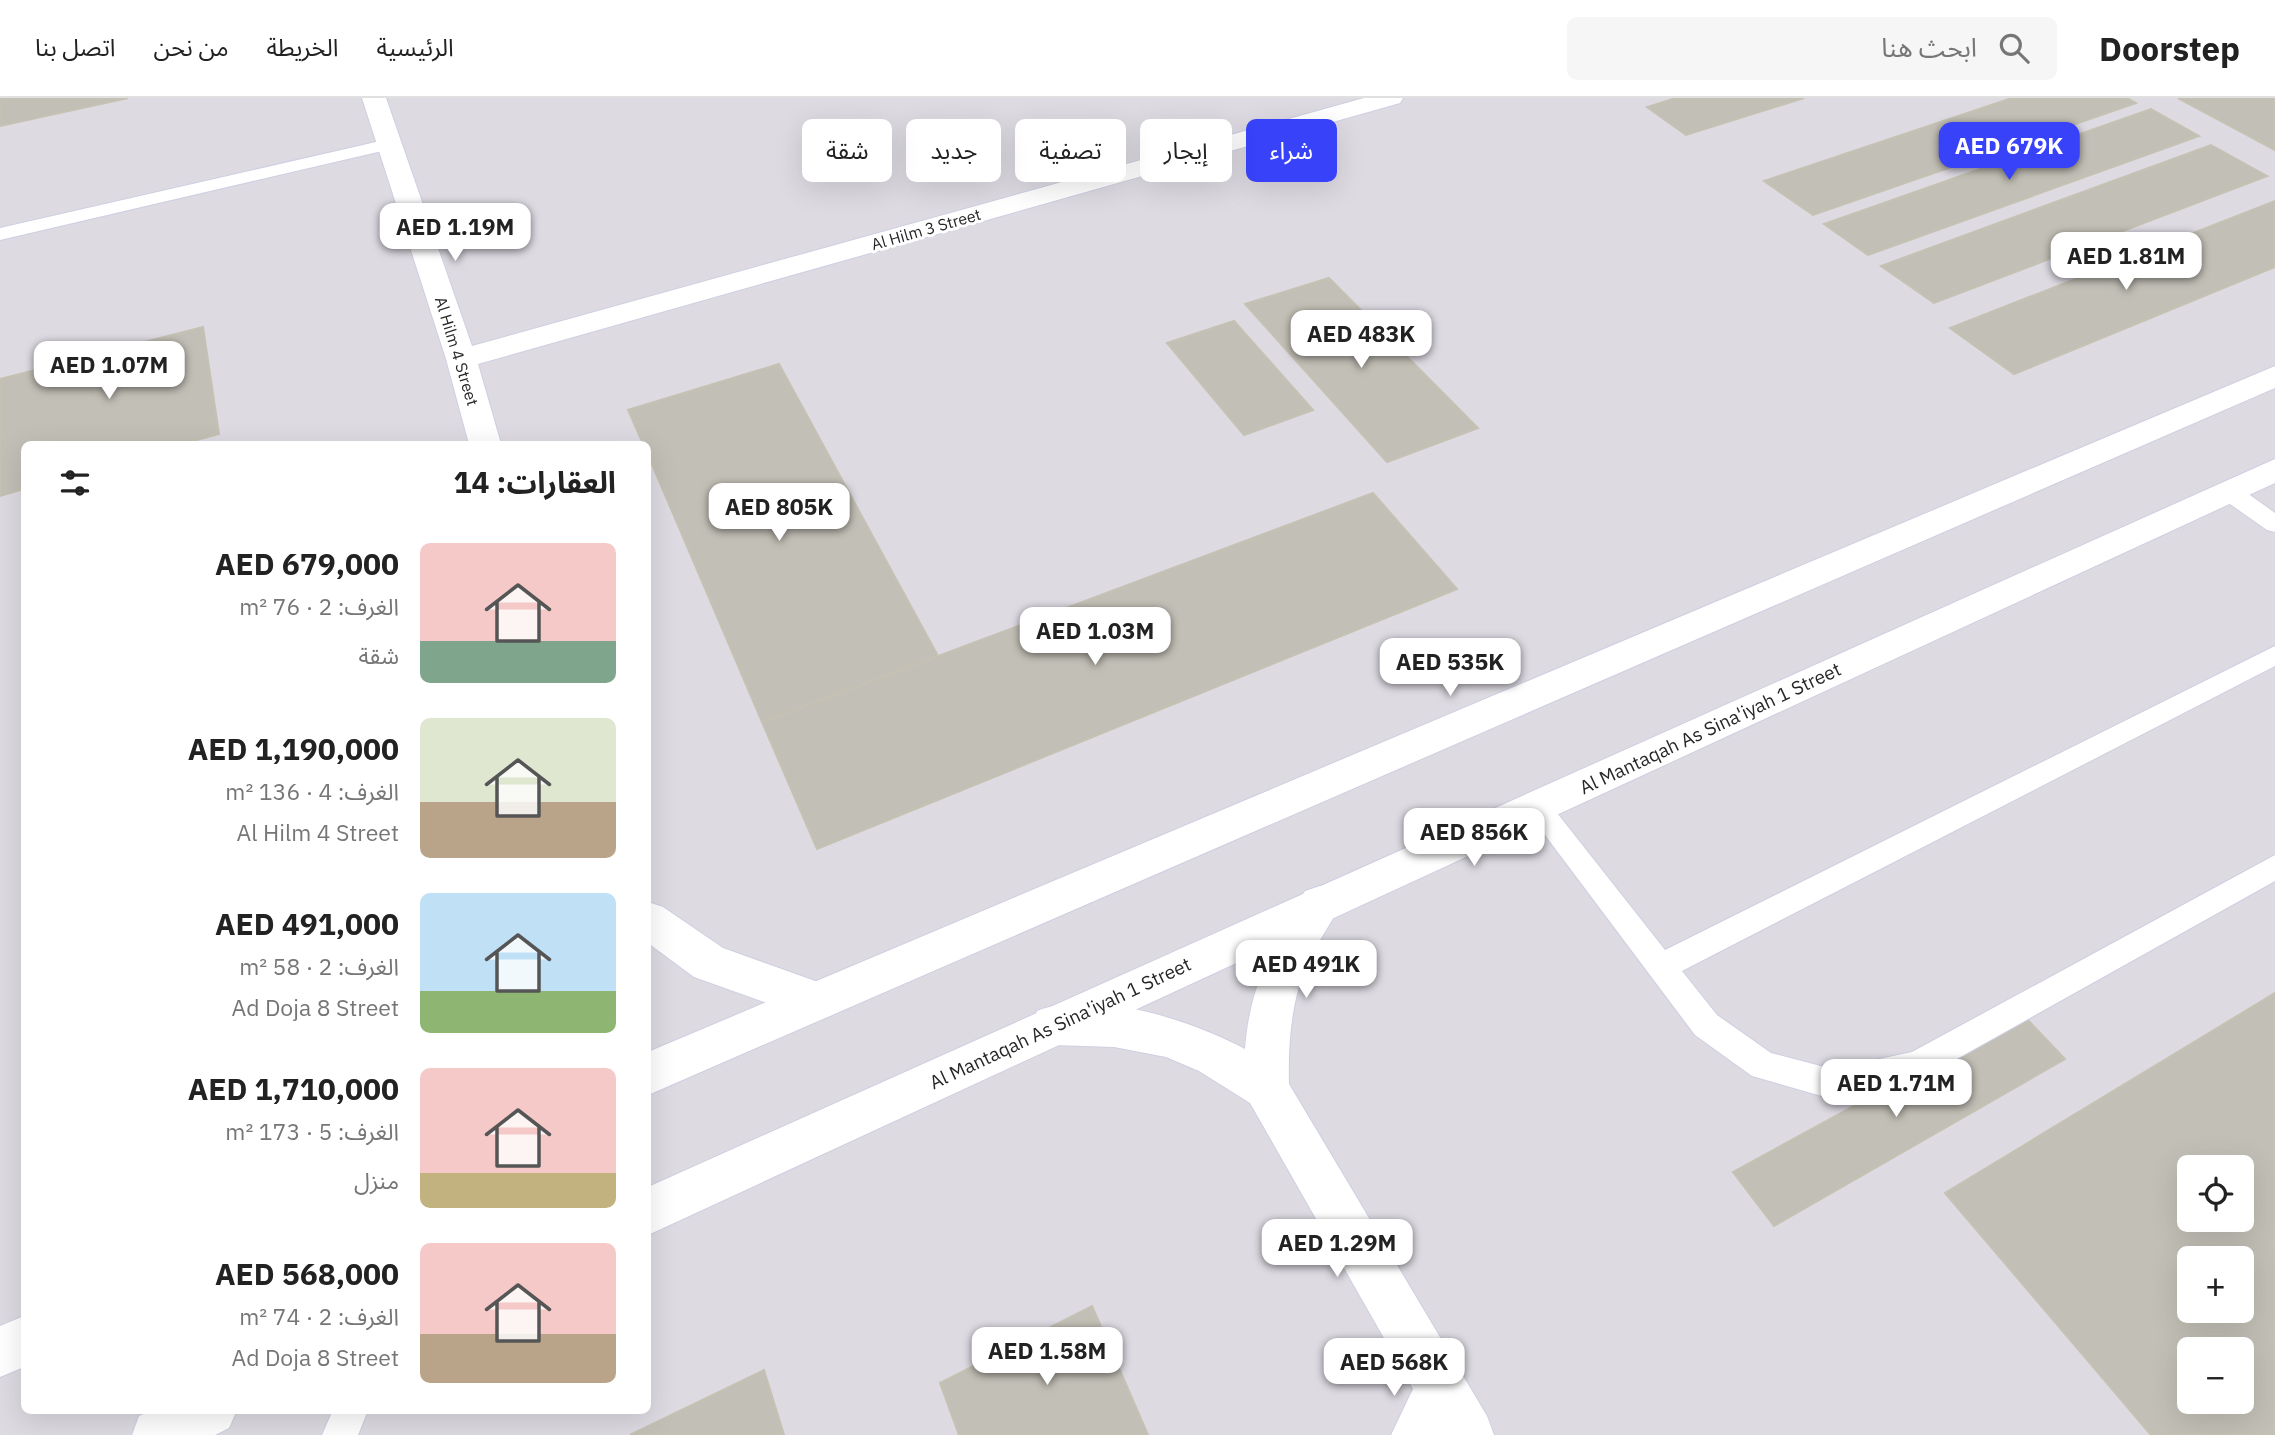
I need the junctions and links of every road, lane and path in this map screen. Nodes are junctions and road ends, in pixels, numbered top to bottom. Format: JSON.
{"nodes":[{"id":1,"x":374,"y":98,"type":"edge"},
{"id":2,"x":1391,"y":98,"type":"edge"},
{"id":3,"x":390,"y":144,"type":"junction"},
{"id":4,"x":0,"y":234,"type":"edge"},
{"id":5,"x":461,"y":359,"type":"junction"},
{"id":6,"x":2275,"y":376,"type":"edge"},
{"id":7,"x":484,"y":441,"type":"edge"},
{"id":8,"x":2275,"y":470,"type":"edge"},
{"id":9,"x":2228,"y":491,"type":"junction"},
{"id":10,"x":2275,"y":524,"type":"edge"},
{"id":11,"x":2275,"y":656,"type":"edge"},
{"id":12,"x":1536,"y":807,"type":"junction"},
{"id":13,"x":2275,"y":867,"type":"edge"},
{"id":14,"x":1320,"y":904,"type":"junction"},
{"id":15,"x":651,"y":922,"type":"edge"},
{"id":16,"x":1661,"y":967,"type":"junction"},
{"id":17,"x":817,"y":1001,"type":"junction"},
{"id":18,"x":1053,"y":1026,"type":"junction"},
{"id":19,"x":651,"y":1073,"type":"edge"},
{"id":20,"x":1266,"y":1088,"type":"junction"},
{"id":21,"x":651,"y":1210,"type":"edge"},
{"id":22,"x":21,"y":1342,"type":"edge"},
{"id":23,"x":0,"y":1352,"type":"edge"},
{"id":24,"x":1441,"y":1389,"type":"junction"},
{"id":25,"x":203,"y":1414,"type":"edge"},
{"id":26,"x":349,"y":1414,"type":"edge"},
{"id":27,"x":158,"y":1435,"type":"edge"},
{"id":28,"x":340,"y":1435,"type":"edge"},
{"id":29,"x":1417,"y":1435,"type":"edge"},
{"id":30,"x":1468,"y":1435,"type":"edge"}],
"edges":[{"from":1,"to":3,"type":"street","name":"Al Hilm 4 Street"},
{"from":2,"to":5,"type":"street","name":"Al Hilm 3 Street"},
{"from":3,"to":4,"type":"lane"},
{"from":3,"to":5,"type":"street","name":"Al Hilm 4 Street"},
{"from":5,"to":7,"type":"street","name":"Al Hilm 4 Street"},
{"from":6,"to":17,"type":"street"},
{"from":8,"to":9,"type":"street","name":"Al Mantaqah As Sina'iyah 1 Street"},
{"from":9,"to":10,"type":"lane"},
{"from":9,"to":12,"type":"street","name":"Al Mantaqah As Sina'iyah 1 Street"},
{"from":11,"to":16,"type":"lane"},
{"from":12,"to":14,"type":"street","name":"Al Mantaqah As Sina'iyah 1 Street"},
{"from":12,"to":16,"type":"lane"},
{"from":13,"to":16,"type":"lane"},
{"from":14,"to":18,"type":"street","name":"Al Mantaqah As Sina'iyah 1 Street"},
{"from":14,"to":20,"type":"street"},
{"from":15,"to":17,"type":"street"},
{"from":17,"to":19,"type":"street"},
{"from":18,"to":20,"type":"street"},
{"from":18,"to":21,"type":"street","name":"Al Mantaqah As Sina'iyah 1 Street"},
{"from":20,"to":24,"type":"street"},
{"from":22,"to":23,"type":"street"},
{"from":24,"to":29,"type":"street"},
{"from":24,"to":30,"type":"street"},
{"from":25,"to":27,"type":"street"},
{"from":26,"to":28,"type":"lane"}]}
